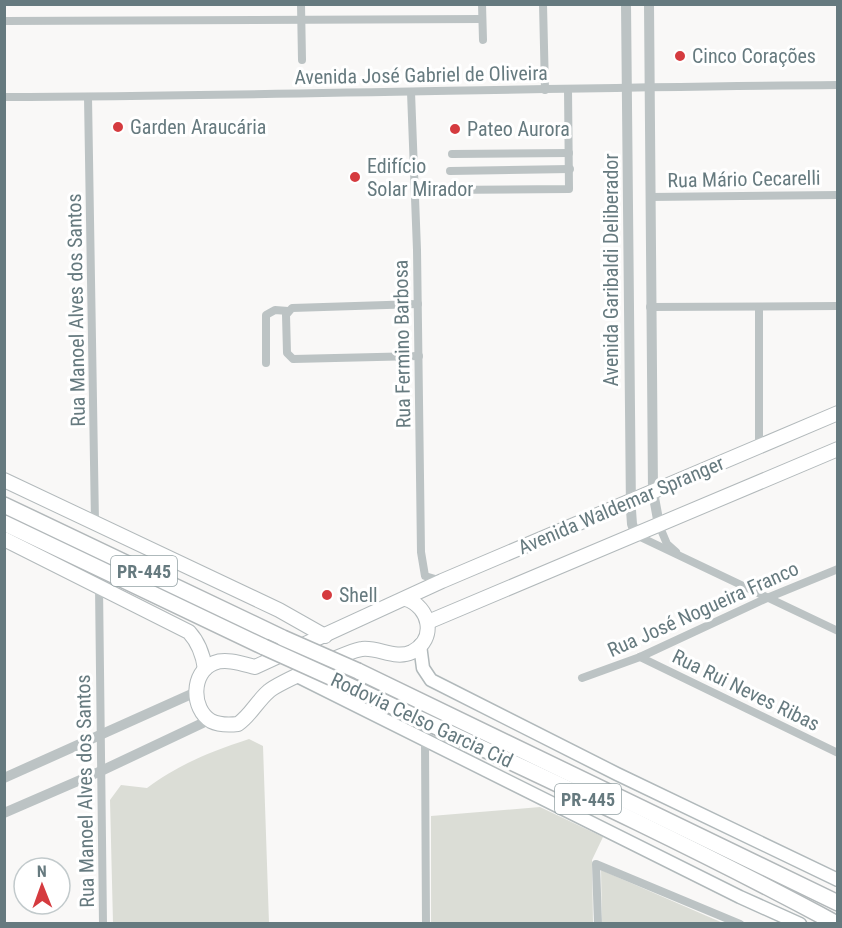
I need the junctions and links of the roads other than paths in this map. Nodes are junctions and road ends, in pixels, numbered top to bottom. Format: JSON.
{"nodes":[{"id":1,"x":301,"y":4,"type":"edge"},
{"id":2,"x":482,"y":4,"type":"edge"},
{"id":3,"x":543,"y":4,"type":"edge"},
{"id":4,"x":626,"y":4,"type":"edge"},
{"id":5,"x":649,"y":4,"type":"edge"},
{"id":6,"x":482,"y":19,"type":"junction"},
{"id":7,"x":301,"y":20,"type":"junction"},
{"id":8,"x":4,"y":21,"type":"edge"},
{"id":9,"x":483,"y":40,"type":"dead end"},
{"id":10,"x":302,"y":60,"type":"dead end"},
{"id":11,"x":837,"y":86,"type":"edge"},
{"id":12,"x":628,"y":87,"type":"junction"},
{"id":13,"x":650,"y":87,"type":"junction"},
{"id":14,"x":568,"y":89,"type":"junction"},
{"id":15,"x":544,"y":90,"type":"junction"},
{"id":16,"x":411,"y":92,"type":"junction"},
{"id":17,"x":4,"y":97,"type":"edge"},
{"id":18,"x":88,"y":97,"type":"junction"},
{"id":19,"x":569,"y":153,"type":"junction"},
{"id":20,"x":452,"y":154,"type":"dead end"},
{"id":21,"x":570,"y":170,"type":"junction"},
{"id":22,"x":450,"y":171,"type":"dead end"},
{"id":23,"x":438,"y":190,"type":"dead end"},
{"id":24,"x":837,"y":195,"type":"edge"},
{"id":25,"x":650,"y":197,"type":"junction"},
{"id":26,"x":418,"y":304,"type":"junction"},
{"id":27,"x":837,"y":306,"type":"edge"},
{"id":28,"x":650,"y":307,"type":"junction"},
{"id":29,"x":759,"y":307,"type":"junction"},
{"id":30,"x":288,"y":311,"type":"junction"},
{"id":31,"x":419,"y":356,"type":"junction"},
{"id":32,"x":267,"y":363,"type":"dead end"},
{"id":33,"x":837,"y":414,"type":"edge"},
{"id":34,"x":759,"y":447,"type":"junction"},
{"id":35,"x":837,"y":449,"type":"edge"},
{"id":36,"x":4,"y":480,"type":"edge"},
{"id":37,"x":653,"y":492,"type":"junction"},
{"id":38,"x":631,"y":502,"type":"junction"},
{"id":39,"x":4,"y":504,"type":"edge"},
{"id":40,"x":4,"y":523,"type":"edge"},
{"id":41,"x":95,"y":523,"type":"junction"},
{"id":42,"x":660,"y":525,"type":"junction"},
{"id":43,"x":636,"y":535,"type":"junction"},
{"id":44,"x":7,"y":540,"type":"edge"},
{"id":45,"x":681,"y":557,"type":"junction"},
{"id":46,"x":837,"y":569,"type":"edge"},
{"id":47,"x":442,"y":581,"type":"junction"},
{"id":48,"x":99,"y":586,"type":"junction"},
{"id":49,"x":767,"y":597,"type":"junction"},
{"id":50,"x":406,"y":598,"type":"junction"},
{"id":51,"x":428,"y":622,"type":"junction"},
{"id":52,"x":837,"y":631,"type":"edge"},
{"id":53,"x":325,"y":636,"type":"junction"},
{"id":54,"x":420,"y":645,"type":"junction"},
{"id":55,"x":640,"y":657,"type":"junction"},
{"id":56,"x":204,"y":669,"type":"junction"},
{"id":57,"x":297,"y":676,"type":"junction"},
{"id":58,"x":582,"y":678,"type":"dead end"},
{"id":59,"x":196,"y":692,"type":"junction"},
{"id":60,"x":209,"y":720,"type":"junction"},
{"id":61,"x":101,"y":736,"type":"junction"},
{"id":62,"x":425,"y":741,"type":"junction"},
{"id":63,"x":837,"y":753,"type":"edge"},
{"id":64,"x":101,"y":771,"type":"junction"},
{"id":65,"x":4,"y":778,"type":"edge"},
{"id":66,"x":4,"y":813,"type":"edge"},
{"id":67,"x":837,"y":880,"type":"edge"},
{"id":68,"x":837,"y":903,"type":"edge"},
{"id":69,"x":103,"y":924,"type":"edge"},
{"id":70,"x":426,"y":924,"type":"edge"},
{"id":71,"x":598,"y":924,"type":"edge"},
{"id":72,"x":740,"y":924,"type":"edge"},
{"id":73,"x":800,"y":924,"type":"edge"},
{"id":74,"x":837,"y":924,"type":"edge"}],
"edges":[{"from":1,"to":7,"type":"street"},
{"from":2,"to":6,"type":"street"},
{"from":3,"to":15,"type":"street"},
{"from":4,"to":12,"type":"street","name":"Avenida Garibaldi Deliberador"},
{"from":5,"to":13,"type":"street","name":"Avenida Garibaldi Deliberador"},
{"from":6,"to":7,"type":"street"},
{"from":6,"to":9,"type":"street"},
{"from":7,"to":8,"type":"street"},
{"from":7,"to":10,"type":"street"},
{"from":11,"to":13,"type":"street","name":"Avenida José Gabriel de Oliveira"},
{"from":12,"to":13,"type":"street","name":"Avenida José Gabriel de Oliveira"},
{"from":12,"to":14,"type":"street","name":"Avenida José Gabriel de Oliveira"},
{"from":12,"to":38,"type":"street","name":"Avenida Garibaldi Deliberador"},
{"from":13,"to":25,"type":"street","name":"Avenida Garibaldi Deliberador"},
{"from":14,"to":15,"type":"street","name":"Avenida José Gabriel de Oliveira"},
{"from":14,"to":19,"type":"street"},
{"from":15,"to":16,"type":"street","name":"Avenida José Gabriel de Oliveira"},
{"from":16,"to":18,"type":"street","name":"Avenida José Gabriel de Oliveira"},
{"from":16,"to":26,"type":"street","name":"Rua Fermino Barbosa"},
{"from":17,"to":18,"type":"street","name":"Avenida José Gabriel de Oliveira"},
{"from":18,"to":41,"type":"street","name":"Rua Manoel Alves dos Santos"},
{"from":19,"to":20,"type":"street"},
{"from":19,"to":21,"type":"street"},
{"from":21,"to":22,"type":"street"},
{"from":21,"to":23,"type":"street"},
{"from":24,"to":25,"type":"street","name":"Rua Mário Cecarelli"},
{"from":25,"to":28,"type":"street","name":"Avenida Garibaldi Deliberador"},
{"from":26,"to":30,"type":"street"},
{"from":26,"to":31,"type":"street","name":"Rua Fermino Barbosa"},
{"from":27,"to":29,"type":"street"},
{"from":28,"to":29,"type":"street"},
{"from":28,"to":37,"type":"street","name":"Avenida Garibaldi Deliberador"},
{"from":29,"to":34,"type":"street"},
{"from":30,"to":31,"type":"street"},
{"from":30,"to":32,"type":"street"},
{"from":31,"to":47,"type":"street","name":"Rua Fermino Barbosa"},
{"from":33,"to":34,"type":"main road","name":"Avenida Waldemar Spranger"},
{"from":34,"to":37,"type":"main road","name":"Avenida Waldemar Spranger"},
{"from":35,"to":42,"type":"main road","name":"Avenida Waldemar Spranger"},
{"from":36,"to":41,"type":"main road"},
{"from":37,"to":38,"type":"main road","name":"Avenida Waldemar Spranger"},
{"from":37,"to":42,"type":"street","name":"Avenida Garibaldi Deliberador"},
{"from":38,"to":43,"type":"street","name":"Avenida Garibaldi Deliberador"},
{"from":38,"to":47,"type":"main road","name":"Avenida Waldemar Spranger"},
{"from":39,"to":68,"type":"highway","name":"Rodovia Celso Garcia Cid","number":"PR-445","bridge":true},
{"from":40,"to":74,"type":"highway","name":"Rodovia Celso Garcia Cid","number":"PR-445","bridge":true},
{"from":41,"to":53,"type":"main road"},
{"from":42,"to":43,"type":"main road","name":"Avenida Waldemar Spranger"},
{"from":42,"to":45,"type":"street"},
{"from":43,"to":45,"type":"street"},
{"from":43,"to":51,"type":"main road","name":"Avenida Waldemar Spranger"},
{"from":44,"to":48,"type":"main road"},
{"from":45,"to":49,"type":"street"},
{"from":46,"to":49,"type":"street","name":"Rua José Nogueira Franco"},
{"from":47,"to":50,"type":"main road","name":"Avenida Waldemar Spranger"},
{"from":48,"to":56,"type":"main road"},
{"from":48,"to":61,"type":"street","name":"Rua Manoel Alves dos Santos"},
{"from":49,"to":52,"type":"street"},
{"from":49,"to":55,"type":"street","name":"Rua José Nogueira Franco"},
{"from":50,"to":51,"type":"main road"},
{"from":50,"to":53,"type":"main road","name":"Avenida Waldemar Spranger"},
{"from":51,"to":54,"type":"main road"},
{"from":53,"to":56,"type":"main road","name":"Avenida Waldemar Spranger"},
{"from":54,"to":57,"type":"main road"},
{"from":54,"to":67,"type":"main road"},
{"from":55,"to":58,"type":"street","name":"Rua José Nogueira Franco"},
{"from":55,"to":63,"type":"street","name":"Rua Rui Neves Ribas"},
{"from":56,"to":59,"type":"main road"},
{"from":57,"to":60,"type":"main road"},
{"from":57,"to":62,"type":"main road"},
{"from":59,"to":60,"type":"main road"},
{"from":59,"to":61,"type":"street"},
{"from":60,"to":64,"type":"street"},
{"from":61,"to":64,"type":"street","name":"Rua Manoel Alves dos Santos"},
{"from":61,"to":65,"type":"street"},
{"from":62,"to":70,"type":"street"},
{"from":62,"to":73,"type":"main road"},
{"from":64,"to":66,"type":"street"},
{"from":64,"to":69,"type":"street","name":"Rua Manoel Alves dos Santos"},
{"from":71,"to":72,"type":"street"}]}
